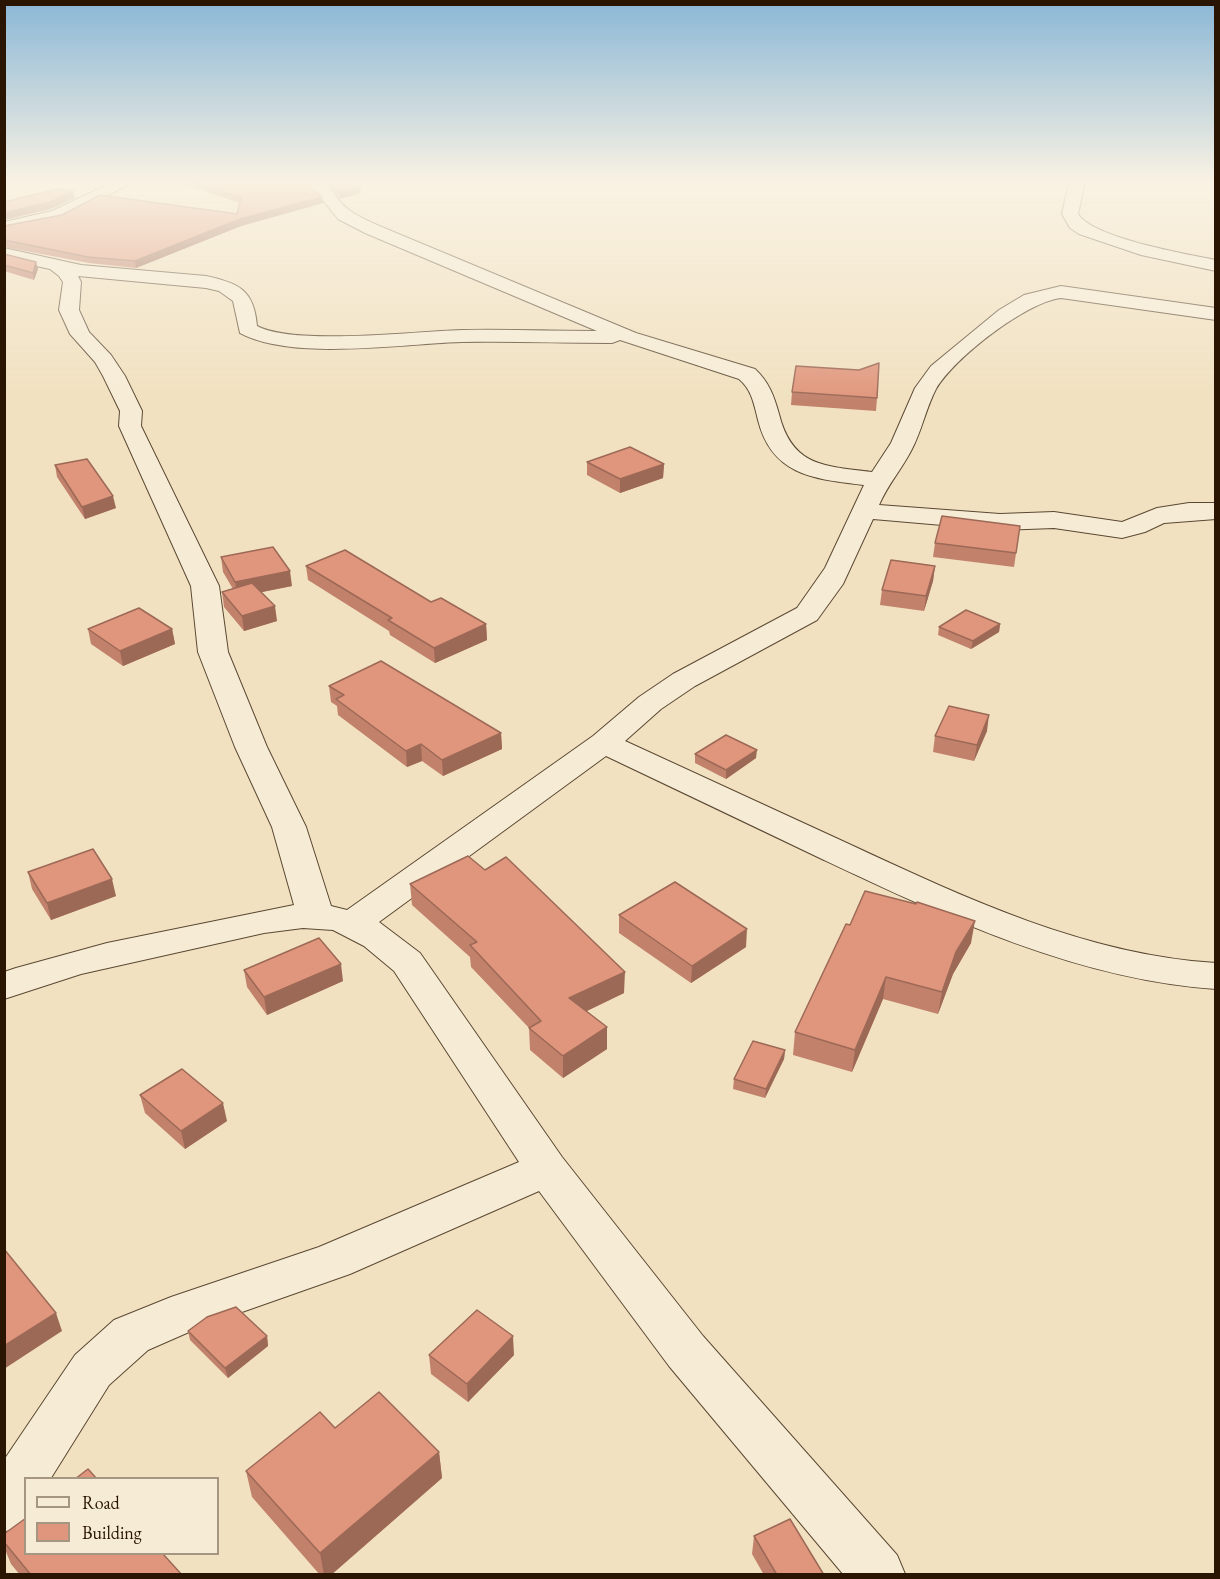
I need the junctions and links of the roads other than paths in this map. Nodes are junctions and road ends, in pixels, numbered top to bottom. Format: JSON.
{"nodes":[{"id":1,"x":14,"y":256,"type":"edge"},
{"id":2,"x":435,"y":256,"type":"edge"},
{"id":3,"x":1168,"y":256,"type":"edge"},
{"id":4,"x":1215,"y":266,"type":"edge"},
{"id":5,"x":58,"y":267,"type":"junction"},
{"id":6,"x":1215,"y":314,"type":"edge"},
{"id":7,"x":629,"y":337,"type":"junction"},
{"id":8,"x":879,"y":480,"type":"junction"},
{"id":9,"x":865,"y":511,"type":"junction"},
{"id":10,"x":1215,"y":511,"type":"edge"},
{"id":11,"x":604,"y":743,"type":"junction"},
{"id":12,"x":334,"y":920,"type":"junction"},
{"id":13,"x":1215,"y":976,"type":"edge"},
{"id":14,"x":4,"y":986,"type":"edge"},
{"id":15,"x":547,"y":1169,"type":"junction"},
{"id":16,"x":4,"y":1507,"type":"edge"},
{"id":17,"x":878,"y":1575,"type":"edge"}],
"edges":[{"from":1,"to":5,"type":"street"},
{"from":2,"to":7,"type":"street"},
{"from":3,"to":4,"type":"street"},
{"from":5,"to":7,"type":"street"},
{"from":5,"to":12,"type":"street"},
{"from":6,"to":8,"type":"street"},
{"from":7,"to":8,"type":"street"},
{"from":8,"to":9,"type":"street"},
{"from":9,"to":10,"type":"street"},
{"from":9,"to":11,"type":"street"},
{"from":11,"to":12,"type":"street"},
{"from":11,"to":13,"type":"street"},
{"from":12,"to":14,"type":"street"},
{"from":12,"to":15,"type":"street"},
{"from":15,"to":16,"type":"street"},
{"from":15,"to":17,"type":"street"}]}
